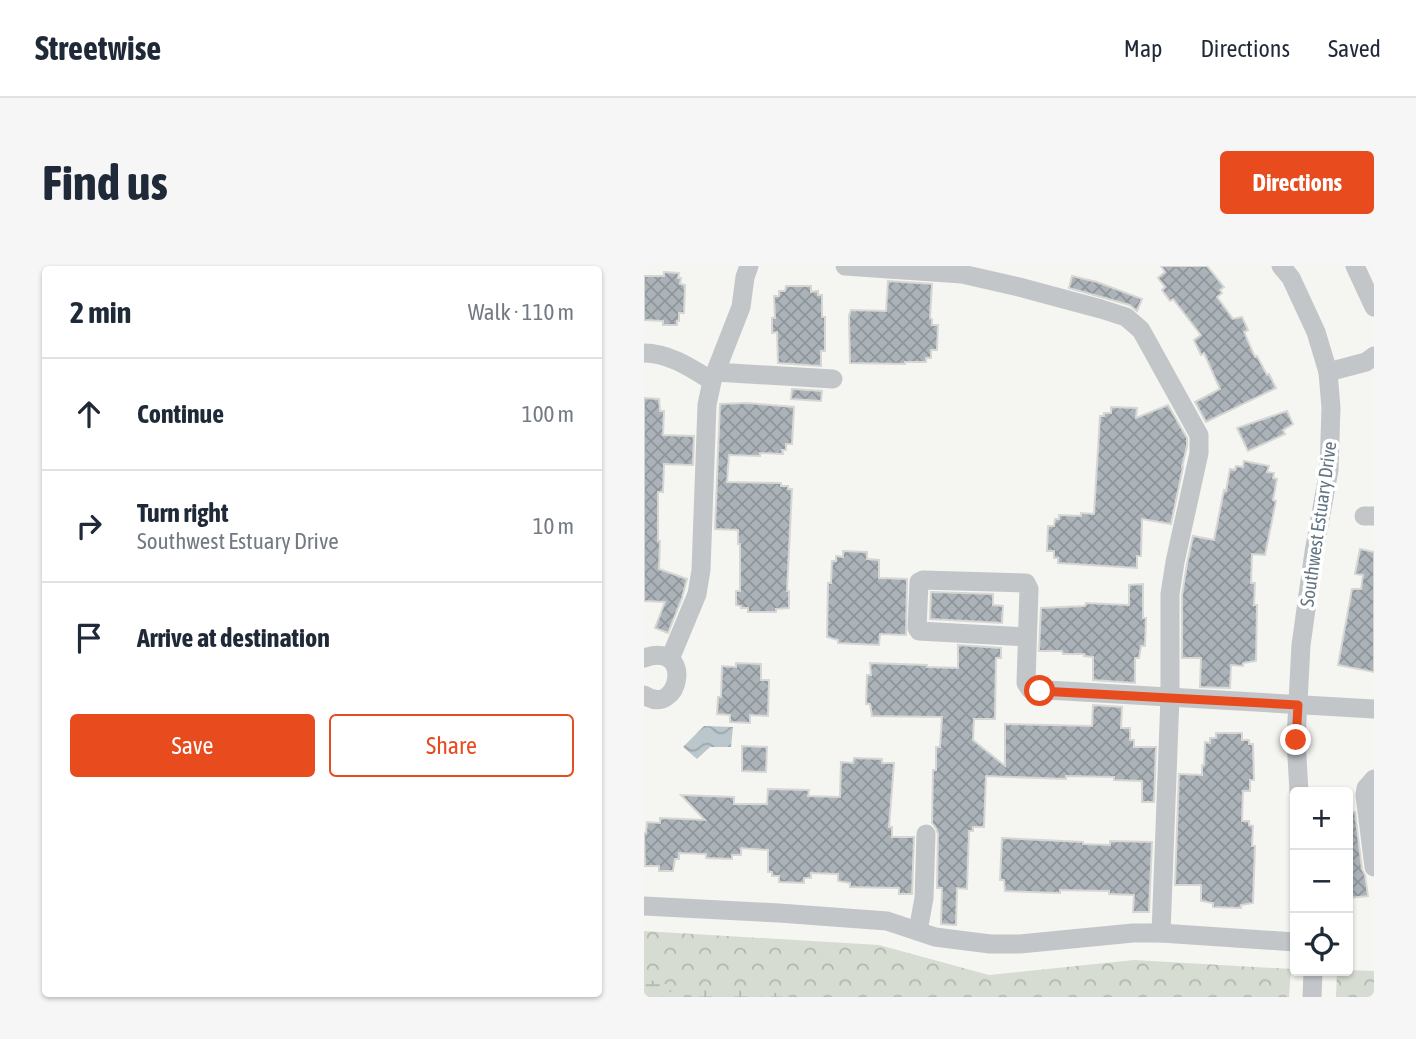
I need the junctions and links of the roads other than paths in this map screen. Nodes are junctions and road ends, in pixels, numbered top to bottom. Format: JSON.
{"nodes":[{"id":1,"x":749,"y":266,"type":"edge"},
{"id":2,"x":845,"y":266,"type":"edge"},
{"id":3,"x":1281,"y":266,"type":"edge"},
{"id":4,"x":1355,"y":266,"type":"edge"},
{"id":5,"x":1374,"y":307,"type":"edge"},
{"id":6,"x":644,"y":353,"type":"edge"},
{"id":7,"x":1374,"y":356,"type":"edge"},
{"id":8,"x":1328,"y":372,"type":"junction"},
{"id":9,"x":713,"y":376,"type":"junction"},
{"id":10,"x":833,"y":379,"type":"dead end"},
{"id":11,"x":1027,"y":637,"type":"junction"},
{"id":12,"x":644,"y":658,"type":"edge"},
{"id":13,"x":670,"y":659,"type":"junction"},
{"id":14,"x":644,"y":695,"type":"edge"},
{"id":15,"x":1170,"y":697,"type":"junction"},
{"id":16,"x":1298,"y":705,"type":"junction"},
{"id":17,"x":1374,"y":709,"type":"edge"},
{"id":18,"x":1374,"y":779,"type":"edge"},
{"id":19,"x":1299,"y":787,"type":"edge"},
{"id":20,"x":926,"y":834,"type":"dead end"},
{"id":21,"x":1374,"y":866,"type":"edge"},
{"id":22,"x":644,"y":906,"type":"edge"},
{"id":23,"x":918,"y":931,"type":"junction"},
{"id":24,"x":1161,"y":933,"type":"junction"},
{"id":25,"x":1290,"y":942,"type":"edge"},
{"id":26,"x":1313,"y":976,"type":"edge"},
{"id":27,"x":1312,"y":997,"type":"edge"}],
"edges":[{"from":1,"to":9,"type":"street"},
{"from":2,"to":15,"type":"street"},
{"from":3,"to":8,"type":"street","name":"Southwest Estuary Drive"},
{"from":4,"to":5,"type":"street"},
{"from":6,"to":9,"type":"street"},
{"from":7,"to":8,"type":"street"},
{"from":8,"to":16,"type":"street","name":"Southwest Estuary Drive"},
{"from":9,"to":10,"type":"street"},
{"from":9,"to":13,"type":"street"},
{"from":11,"to":11,"type":"street"},
{"from":11,"to":15,"type":"street"},
{"from":12,"to":13,"type":"street"},
{"from":13,"to":14,"type":"street"},
{"from":15,"to":16,"type":"street"},
{"from":15,"to":24,"type":"street"},
{"from":16,"to":17,"type":"street"},
{"from":16,"to":19,"type":"street","name":"Southwest Estuary Drive"},
{"from":18,"to":21,"type":"street"},
{"from":20,"to":23,"type":"street"},
{"from":22,"to":23,"type":"street"},
{"from":23,"to":24,"type":"street"},
{"from":24,"to":25,"type":"street"},
{"from":26,"to":27,"type":"street"}]}
